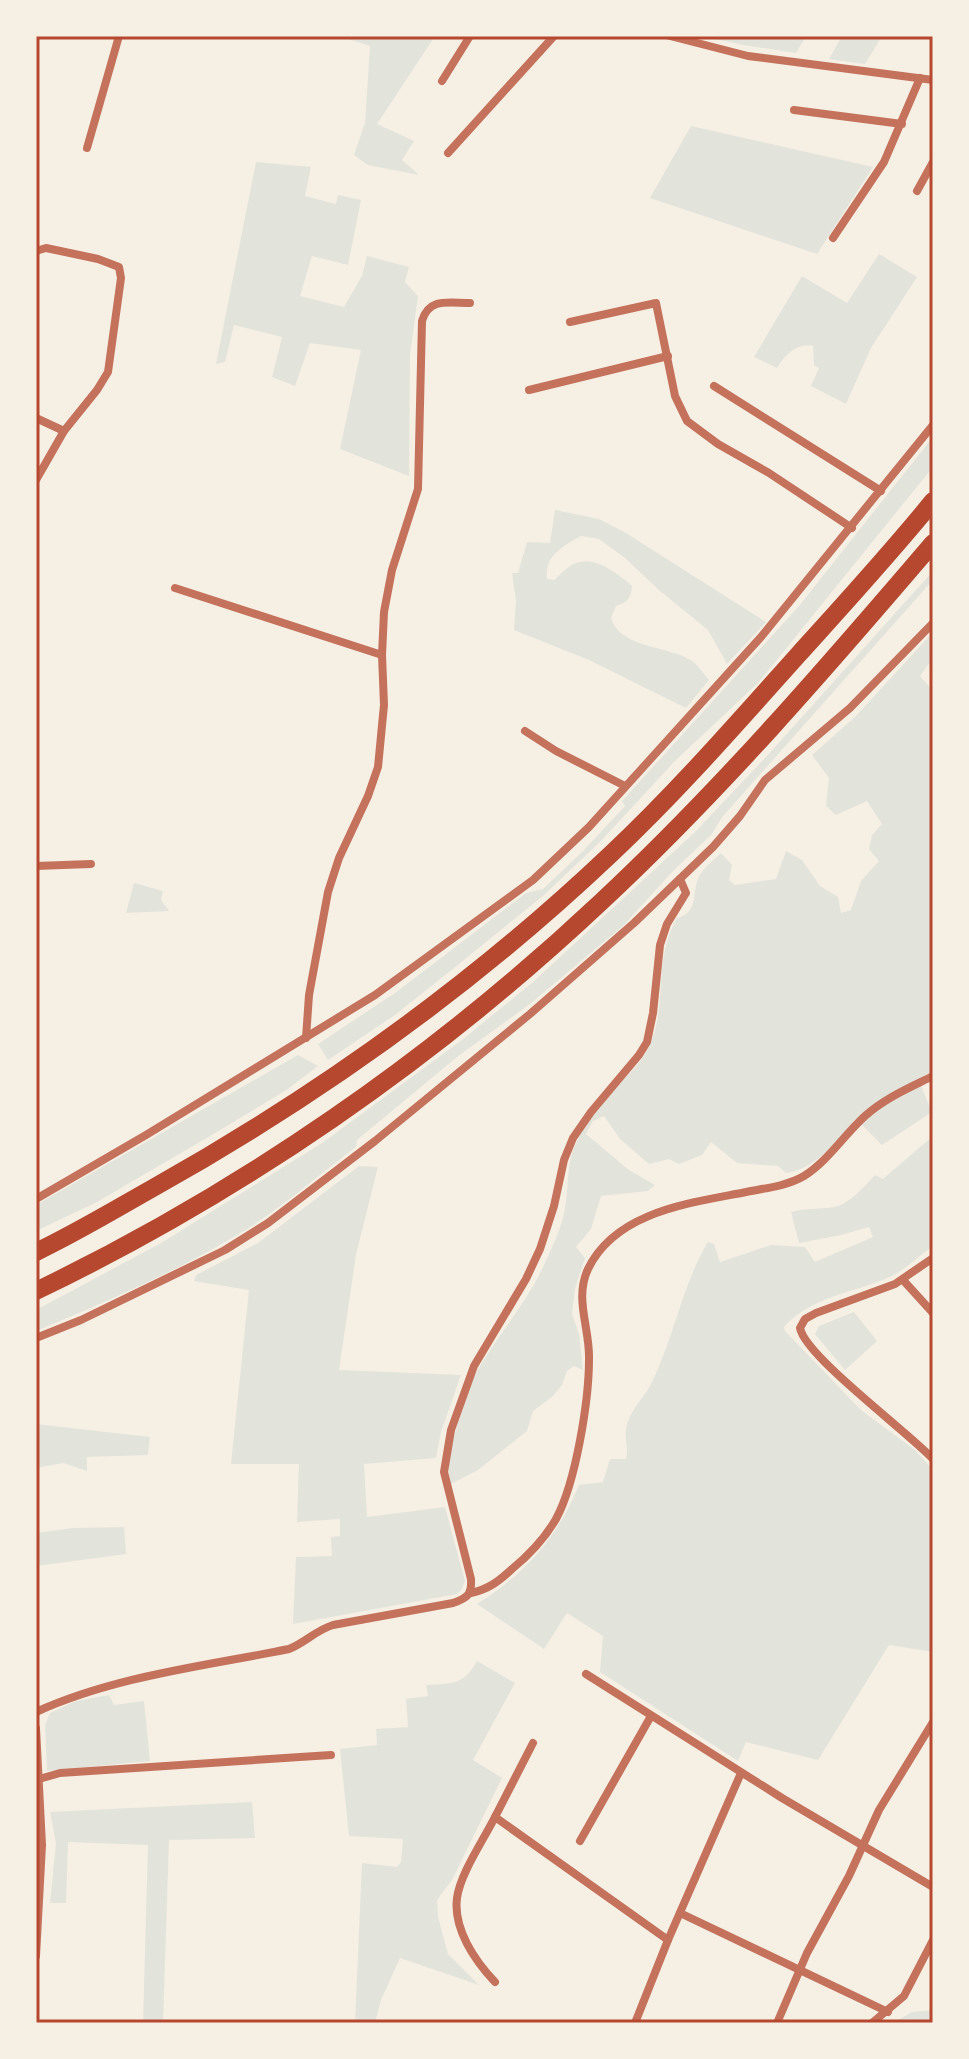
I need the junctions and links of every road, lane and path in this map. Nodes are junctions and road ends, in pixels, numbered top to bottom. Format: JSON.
{"nodes":[{"id":1,"x":119,"y":36,"type":"edge"},
{"id":2,"x":470,"y":36,"type":"edge"},
{"id":3,"x":554,"y":36,"type":"edge"},
{"id":4,"x":670,"y":36,"type":"edge"},
{"id":5,"x":920,"y":78,"type":"junction"},
{"id":6,"x":933,"y":80,"type":"edge"},
{"id":7,"x":442,"y":81,"type":"dead end"},
{"id":8,"x":794,"y":110,"type":"dead end"},
{"id":9,"x":902,"y":124,"type":"junction"},
{"id":10,"x":87,"y":148,"type":"dead end"},
{"id":11,"x":448,"y":153,"type":"dead end"},
{"id":12,"x":933,"y":162,"type":"edge"},
{"id":13,"x":917,"y":191,"type":"dead end"},
{"id":14,"x":833,"y":238,"type":"dead end"},
{"id":15,"x":36,"y":251,"type":"edge"},
{"id":16,"x":470,"y":303,"type":"dead end"},
{"id":17,"x":570,"y":322,"type":"dead end"},
{"id":18,"x":668,"y":356,"type":"junction"},
{"id":19,"x":714,"y":386,"type":"dead end"},
{"id":20,"x":529,"y":390,"type":"dead end"},
{"id":21,"x":36,"y":418,"type":"edge"},
{"id":22,"x":933,"y":425,"type":"edge"},
{"id":23,"x":64,"y":431,"type":"junction"},
{"id":24,"x":36,"y":480,"type":"edge"},
{"id":25,"x":881,"y":491,"type":"junction"},
{"id":26,"x":933,"y":501,"type":"edge"},
{"id":27,"x":852,"y":528,"type":"junction"},
{"id":28,"x":933,"y":543,"type":"edge"},
{"id":29,"x":175,"y":588,"type":"dead end"},
{"id":30,"x":933,"y":623,"type":"edge"},
{"id":31,"x":382,"y":655,"type":"junction"},
{"id":32,"x":525,"y":731,"type":"dead end"},
{"id":33,"x":625,"y":786,"type":"junction"},
{"id":34,"x":91,"y":864,"type":"dead end"},
{"id":35,"x":36,"y":866,"type":"edge"},
{"id":36,"x":680,"y":879,"type":"junction"},
{"id":37,"x":306,"y":1038,"type":"junction"},
{"id":38,"x":933,"y":1076,"type":"edge"},
{"id":39,"x":36,"y":1199,"type":"edge"},
{"id":40,"x":36,"y":1252,"type":"edge"},
{"id":41,"x":933,"y":1258,"type":"edge"},
{"id":42,"x":903,"y":1280,"type":"junction"},
{"id":43,"x":36,"y":1291,"type":"edge"},
{"id":44,"x":933,"y":1313,"type":"edge"},
{"id":45,"x":36,"y":1338,"type":"edge"},
{"id":46,"x":933,"y":1459,"type":"edge"},
{"id":47,"x":471,"y":1593,"type":"junction"},
{"id":48,"x":586,"y":1674,"type":"dead end"},
{"id":49,"x":36,"y":1712,"type":"edge"},
{"id":50,"x":651,"y":1716,"type":"junction"},
{"id":51,"x":933,"y":1722,"type":"edge"},
{"id":52,"x":36,"y":1729,"type":"edge"},
{"id":53,"x":533,"y":1743,"type":"dead end"},
{"id":54,"x":331,"y":1755,"type":"dead end"},
{"id":55,"x":741,"y":1773,"type":"junction"},
{"id":56,"x":39,"y":1779,"type":"junction"},
{"id":57,"x":495,"y":1817,"type":"junction"},
{"id":58,"x":39,"y":1838,"type":"edge"},
{"id":59,"x":580,"y":1841,"type":"dead end"},
{"id":60,"x":862,"y":1846,"type":"junction"},
{"id":61,"x":933,"y":1887,"type":"edge"},
{"id":62,"x":680,"y":1913,"type":"junction"},
{"id":63,"x":668,"y":1940,"type":"junction"},
{"id":64,"x":933,"y":1940,"type":"edge"},
{"id":65,"x":36,"y":1956,"type":"edge"},
{"id":66,"x":800,"y":1968,"type":"junction"},
{"id":67,"x":495,"y":1982,"type":"dead end"},
{"id":68,"x":888,"y":2012,"type":"junction"},
{"id":69,"x":635,"y":2023,"type":"edge"},
{"id":70,"x":777,"y":2023,"type":"edge"},
{"id":71,"x":872,"y":2023,"type":"edge"}],
"edges":[{"from":1,"to":10,"type":"street"},
{"from":2,"to":7,"type":"street"},
{"from":3,"to":11,"type":"street"},
{"from":4,"to":5,"type":"street"},
{"from":5,"to":6,"type":"street"},
{"from":5,"to":9,"type":"street"},
{"from":8,"to":9,"type":"street"},
{"from":9,"to":14,"type":"street"},
{"from":12,"to":13,"type":"street"},
{"from":15,"to":23,"type":"street"},
{"from":16,"to":31,"type":"street"},
{"from":17,"to":18,"type":"street"},
{"from":18,"to":20,"type":"street"},
{"from":18,"to":27,"type":"street"},
{"from":19,"to":25,"type":"street"},
{"from":21,"to":23,"type":"street"},
{"from":22,"to":25,"type":"street"},
{"from":23,"to":24,"type":"street"},
{"from":25,"to":27,"type":"street"},
{"from":26,"to":40,"type":"highway"},
{"from":27,"to":33,"type":"street"},
{"from":28,"to":43,"type":"highway"},
{"from":29,"to":31,"type":"street"},
{"from":30,"to":36,"type":"street"},
{"from":31,"to":37,"type":"street"},
{"from":32,"to":33,"type":"street"},
{"from":33,"to":37,"type":"street"},
{"from":34,"to":35,"type":"street"},
{"from":36,"to":45,"type":"street"},
{"from":36,"to":47,"type":"street"},
{"from":37,"to":39,"type":"street"},
{"from":38,"to":47,"type":"street"},
{"from":41,"to":42,"type":"street"},
{"from":42,"to":44,"type":"street"},
{"from":42,"to":46,"type":"street"},
{"from":47,"to":49,"type":"street"},
{"from":48,"to":50,"type":"street"},
{"from":50,"to":55,"type":"street"},
{"from":50,"to":59,"type":"street"},
{"from":51,"to":60,"type":"street"},
{"from":52,"to":56,"type":"street"},
{"from":53,"to":57,"type":"street"},
{"from":54,"to":56,"type":"street"},
{"from":55,"to":60,"type":"street"},
{"from":55,"to":62,"type":"street"},
{"from":56,"to":58,"type":"street"},
{"from":57,"to":63,"type":"street"},
{"from":57,"to":67,"type":"street"},
{"from":58,"to":65,"type":"street"},
{"from":60,"to":61,"type":"street"},
{"from":60,"to":66,"type":"street"},
{"from":62,"to":63,"type":"street"},
{"from":62,"to":66,"type":"street"},
{"from":63,"to":69,"type":"street"},
{"from":64,"to":68,"type":"street"},
{"from":66,"to":68,"type":"street"},
{"from":66,"to":70,"type":"street"},
{"from":68,"to":71,"type":"street"}]}
